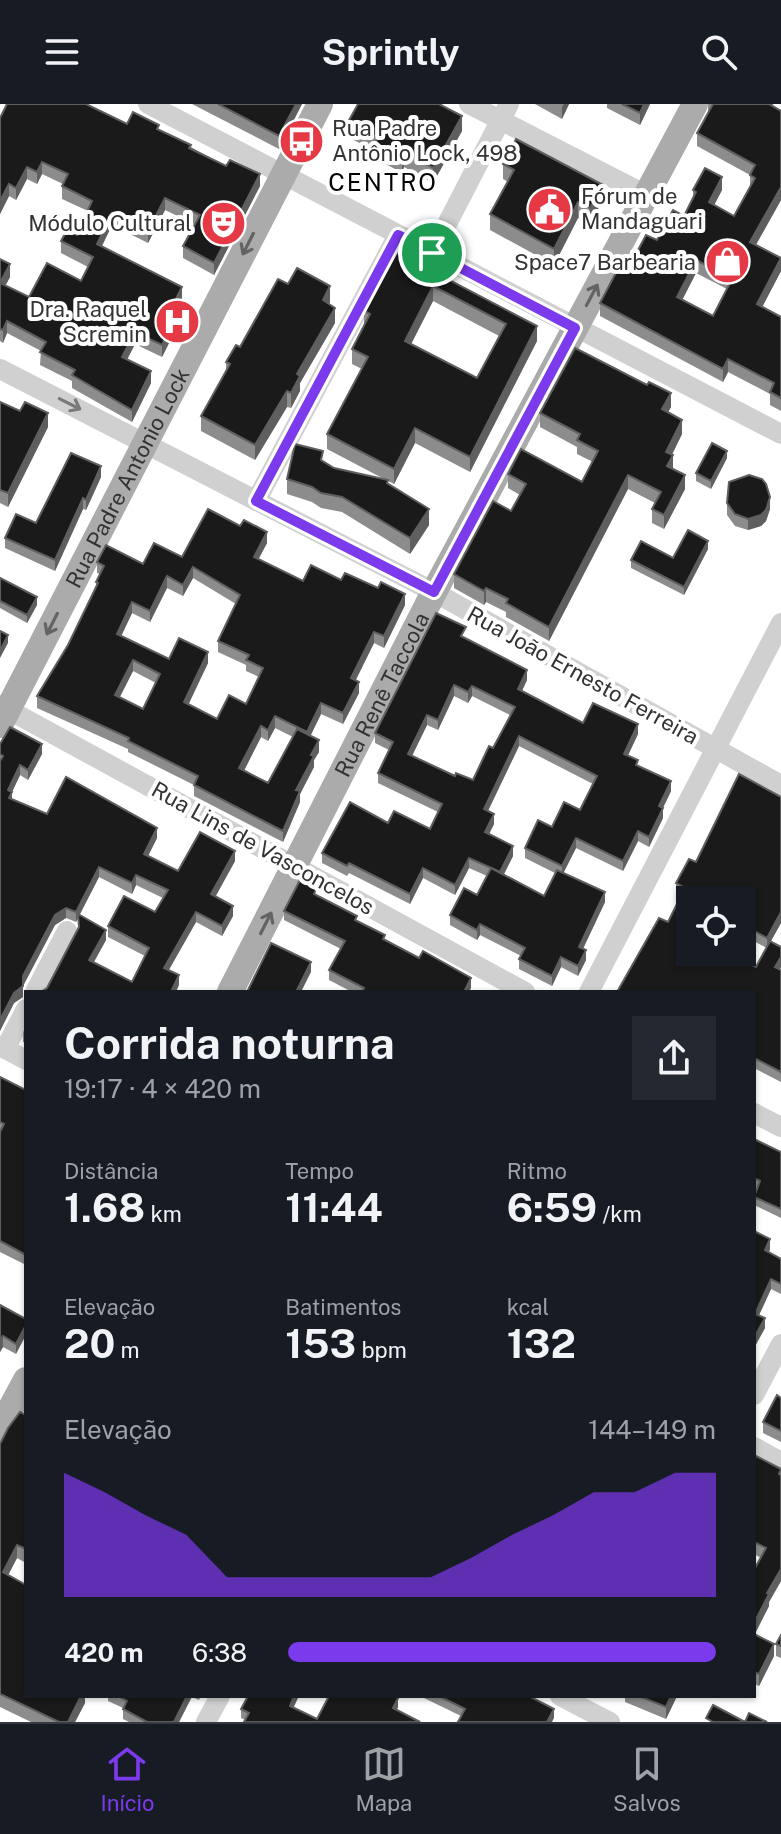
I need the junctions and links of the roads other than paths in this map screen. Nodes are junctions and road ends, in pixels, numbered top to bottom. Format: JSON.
{"nodes":[{"id":1,"x":148,"y":104,"type":"edge"},
{"id":2,"x":320,"y":104,"type":"edge"},
{"id":3,"x":469,"y":104,"type":"edge"},
{"id":4,"x":695,"y":104,"type":"edge"},
{"id":5,"x":505,"y":112,"type":"edge"},
{"id":6,"x":284,"y":175,"type":"junction"},
{"id":7,"x":646,"y":195,"type":"junction"},
{"id":8,"x":398,"y":235,"type":"junction"},
{"id":9,"x":432,"y":253,"type":"junction"},
{"id":10,"x":575,"y":328,"type":"junction"},
{"id":11,"x":0,"y":369,"type":"edge"},
{"id":12,"x":781,"y":434,"type":"edge"},
{"id":13,"x":146,"y":443,"type":"junction"},
{"id":14,"x":256,"y":501,"type":"junction"},
{"id":15,"x":434,"y":592,"type":"junction"},
{"id":16,"x":781,"y":623,"type":"edge"},
{"id":17,"x":3,"y":713,"type":"edge"},
{"id":18,"x":716,"y":749,"type":"junction"},
{"id":19,"x":781,"y":785,"type":"edge"},
{"id":20,"x":295,"y":866,"type":"junction"},
{"id":21,"x":67,"y":931,"type":"dead end"},
{"id":22,"x":36,"y":990,"type":"edge"},
{"id":23,"x":231,"y":990,"type":"edge"},
{"id":24,"x":521,"y":990,"type":"edge"},
{"id":25,"x":590,"y":990,"type":"edge"},
{"id":26,"x":24,"y":1012,"type":"edge"},
{"id":27,"x":3,"y":1047,"type":"edge"},
{"id":28,"x":24,"y":1059,"type":"edge"},
{"id":29,"x":756,"y":1114,"type":"edge"},
{"id":30,"x":781,"y":1127,"type":"edge"},
{"id":31,"x":781,"y":1344,"type":"edge"},
{"id":32,"x":756,"y":1391,"type":"edge"},
{"id":33,"x":17,"y":1394,"type":"edge"},
{"id":34,"x":0,"y":1428,"type":"edge"},
{"id":35,"x":756,"y":1448,"type":"edge"},
{"id":36,"x":781,"y":1462,"type":"edge"},
{"id":37,"x":219,"y":1698,"type":"edge"},
{"id":38,"x":564,"y":1698,"type":"edge"},
{"id":39,"x":597,"y":1713,"type":"edge"},
{"id":40,"x":206,"y":1722,"type":"edge"}],
"edges":[{"from":1,"to":6,"type":"street"},
{"from":2,"to":6,"type":"main road","name":"Rua Padre Antonio Lock"},
{"from":3,"to":5,"type":"street"},
{"from":4,"to":7,"type":"main road","name":"Rua Renê Taccola"},
{"from":5,"to":7,"type":"street"},
{"from":5,"to":9,"type":"street"},
{"from":6,"to":8,"type":"street"},
{"from":6,"to":13,"type":"main road","name":"Rua Padre Antonio Lock","one_way":true},
{"from":10,"to":7,"type":"main road","name":"Rua Renê Taccola","one_way":true},
{"from":8,"to":9,"type":"street"},
{"from":8,"to":14,"type":"street"},
{"from":9,"to":10,"type":"street"},
{"from":10,"to":12,"type":"street"},
{"from":10,"to":15,"type":"main road","name":"Rua Renê Taccola"},
{"from":11,"to":13,"type":"street","name":"Rua João Ernesto Ferreira","one_way":true},
{"from":13,"to":14,"type":"street","name":"Rua João Ernesto Ferreira"},
{"from":13,"to":17,"type":"main road","name":"Rua Padre Antonio Lock","one_way":true},
{"from":14,"to":15,"type":"street","name":"Rua João Ernesto Ferreira"},
{"from":15,"to":18,"type":"street","name":"Rua João Ernesto Ferreira"},
{"from":15,"to":20,"type":"main road","name":"Rua Renê Taccola"},
{"from":16,"to":18,"type":"street"},
{"from":17,"to":20,"type":"street","name":"Rua Lins de Vasconcelos"},
{"from":18,"to":19,"type":"street","name":"Rua João Ernesto Ferreira"},
{"from":18,"to":25,"type":"street"},
{"from":23,"to":20,"type":"main road","name":"Rua Renê Taccola","one_way":true},
{"from":20,"to":24,"type":"street","name":"Rua Lins de Vasconcelos"},
{"from":21,"to":22,"type":"street"},
{"from":26,"to":27,"type":"street"},
{"from":27,"to":28,"type":"street"},
{"from":29,"to":30,"type":"street"},
{"from":31,"to":32,"type":"street"},
{"from":33,"to":34,"type":"main road"},
{"from":35,"to":36,"type":"street"},
{"from":37,"to":40,"type":"street"},
{"from":38,"to":39,"type":"street"}]}
